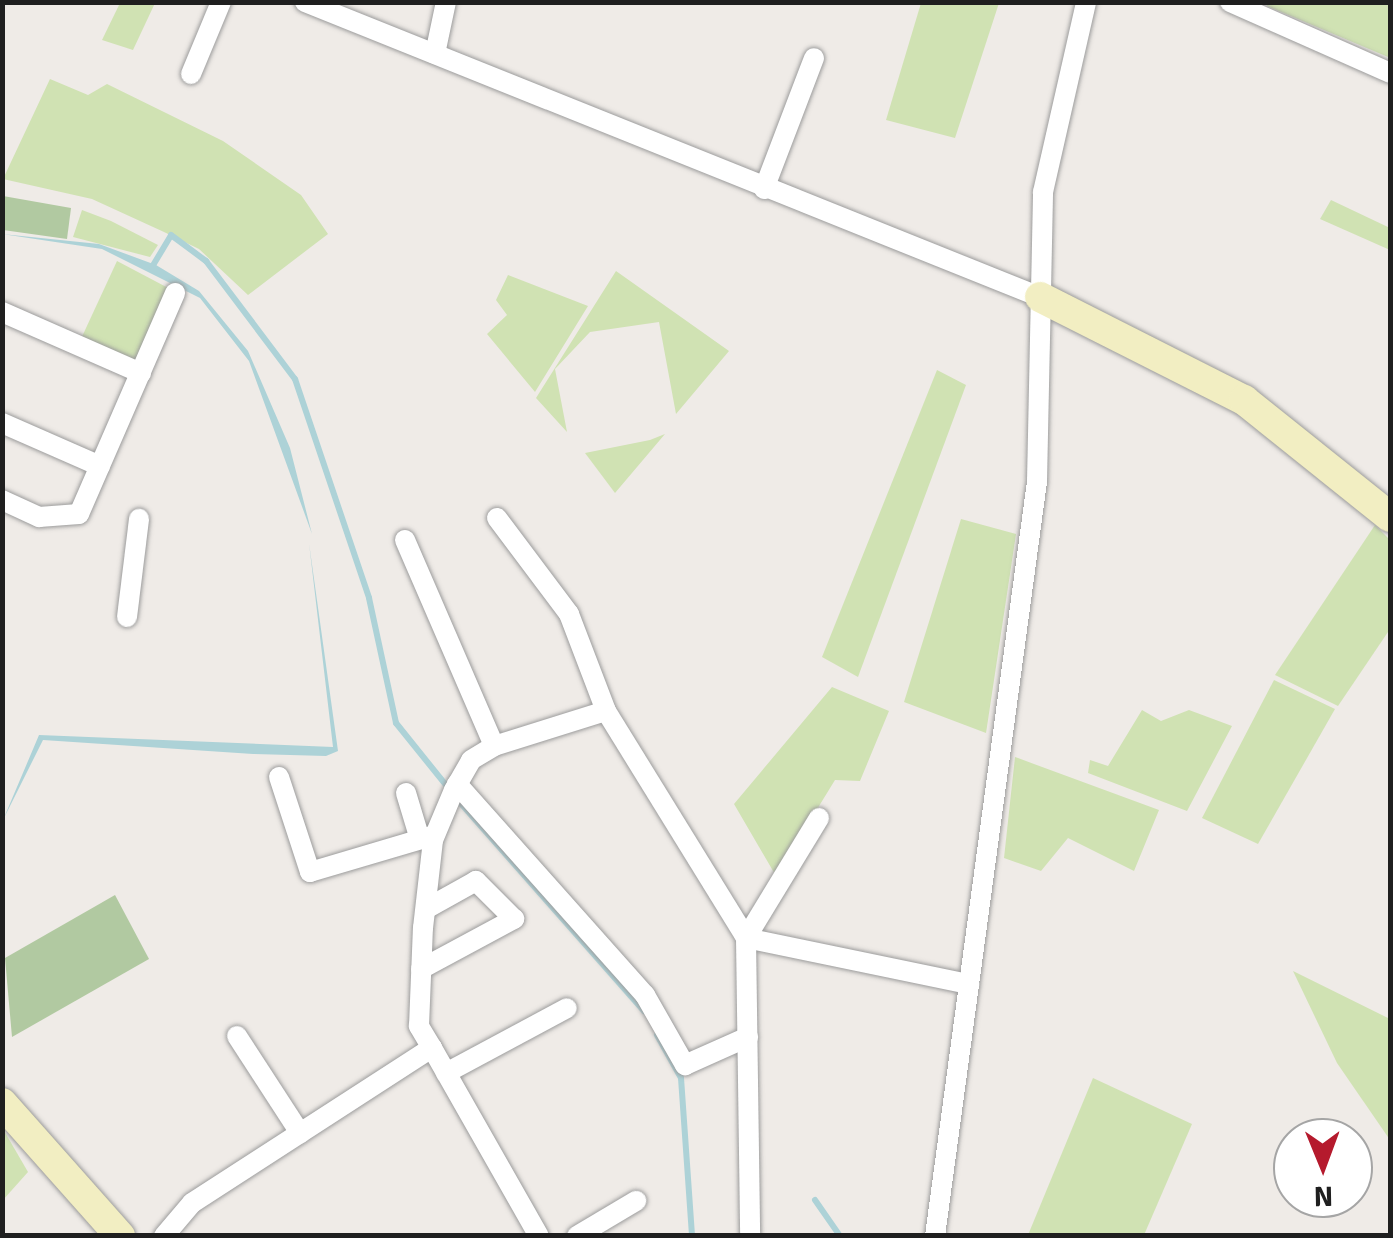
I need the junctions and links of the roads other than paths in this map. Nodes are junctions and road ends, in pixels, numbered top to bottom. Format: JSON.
{"nodes":[{"id":1,"x":221,"y":2,"type":"edge"},
{"id":2,"x":446,"y":2,"type":"edge"},
{"id":3,"x":1086,"y":2,"type":"edge"},
{"id":4,"x":1230,"y":2,"type":"edge"},
{"id":5,"x":312,"y":4,"type":"edge"},
{"id":6,"x":434,"y":54,"type":"junction"},
{"id":7,"x":814,"y":58,"type":"dead end"},
{"id":8,"x":1390,"y":73,"type":"edge"},
{"id":9,"x":191,"y":74,"type":"dead end"},
{"id":10,"x":764,"y":188,"type":"junction"},
{"id":11,"x":175,"y":293,"type":"dead end"},
{"id":12,"x":1040,"y":298,"type":"junction"},
{"id":13,"x":2,"y":312,"type":"edge"},
{"id":14,"x":141,"y":373,"type":"junction"},
{"id":15,"x":2,"y":423,"type":"edge"},
{"id":16,"x":100,"y":466,"type":"junction"},
{"id":17,"x":2,"y":500,"type":"edge"},
{"id":18,"x":1390,"y":516,"type":"edge"},
{"id":19,"x":138,"y":518,"type":"dead end"},
{"id":20,"x":497,"y":518,"type":"dead end"},
{"id":21,"x":404,"y":540,"type":"dead end"},
{"id":22,"x":127,"y":617,"type":"dead end"},
{"id":23,"x":606,"y":711,"type":"junction"},
{"id":24,"x":494,"y":746,"type":"junction"},
{"id":25,"x":278,"y":777,"type":"dead end"},
{"id":26,"x":458,"y":784,"type":"junction"},
{"id":27,"x":406,"y":794,"type":"dead end"},
{"id":28,"x":819,"y":818,"type":"dead end"},
{"id":29,"x":427,"y":836,"type":"junction"},
{"id":30,"x":426,"y":908,"type":"junction"},
{"id":31,"x":746,"y":938,"type":"junction"},
{"id":32,"x":422,"y":969,"type":"junction"},
{"id":33,"x":969,"y":984,"type":"junction"},
{"id":34,"x":567,"y":1008,"type":"dead end"},
{"id":35,"x":236,"y":1036,"type":"dead end"},
{"id":36,"x":748,"y":1038,"type":"junction"},
{"id":37,"x":432,"y":1048,"type":"junction"},
{"id":38,"x":446,"y":1073,"type":"junction"},
{"id":39,"x":2,"y":1103,"type":"edge"},
{"id":40,"x":300,"y":1134,"type":"junction"},
{"id":41,"x":636,"y":1201,"type":"dead end"},
{"id":42,"x":175,"y":1232,"type":"edge"},
{"id":43,"x":120,"y":1236,"type":"edge"},
{"id":44,"x":539,"y":1236,"type":"edge"},
{"id":45,"x":578,"y":1236,"type":"edge"},
{"id":46,"x":750,"y":1236,"type":"edge"},
{"id":47,"x":935,"y":1236,"type":"edge"}],
"edges":[{"from":1,"to":9,"type":"street"},
{"from":2,"to":6,"type":"street"},
{"from":3,"to":12,"type":"street"},
{"from":4,"to":8,"type":"street"},
{"from":5,"to":6,"type":"street"},
{"from":6,"to":10,"type":"street"},
{"from":7,"to":10,"type":"street"},
{"from":10,"to":12,"type":"street"},
{"from":11,"to":14,"type":"street"},
{"from":12,"to":18,"type":"street"},
{"from":12,"to":33,"type":"street"},
{"from":13,"to":14,"type":"street"},
{"from":14,"to":16,"type":"street"},
{"from":15,"to":16,"type":"street"},
{"from":16,"to":17,"type":"street"},
{"from":19,"to":22,"type":"street"},
{"from":20,"to":23,"type":"street"},
{"from":21,"to":24,"type":"street"},
{"from":23,"to":24,"type":"street"},
{"from":23,"to":31,"type":"street"},
{"from":24,"to":26,"type":"street"},
{"from":25,"to":29,"type":"street"},
{"from":26,"to":29,"type":"street"},
{"from":26,"to":36,"type":"street"},
{"from":27,"to":29,"type":"street"},
{"from":28,"to":31,"type":"street"},
{"from":29,"to":30,"type":"street"},
{"from":30,"to":32,"type":"street"},
{"from":30,"to":32,"type":"street"},
{"from":31,"to":33,"type":"street"},
{"from":31,"to":36,"type":"street"},
{"from":32,"to":37,"type":"street"},
{"from":33,"to":47,"type":"street"},
{"from":34,"to":38,"type":"street"},
{"from":35,"to":40,"type":"street"},
{"from":36,"to":46,"type":"street"},
{"from":37,"to":38,"type":"street"},
{"from":37,"to":40,"type":"street"},
{"from":38,"to":44,"type":"street"},
{"from":39,"to":43,"type":"street"},
{"from":40,"to":42,"type":"street"},
{"from":41,"to":45,"type":"street"}]}
